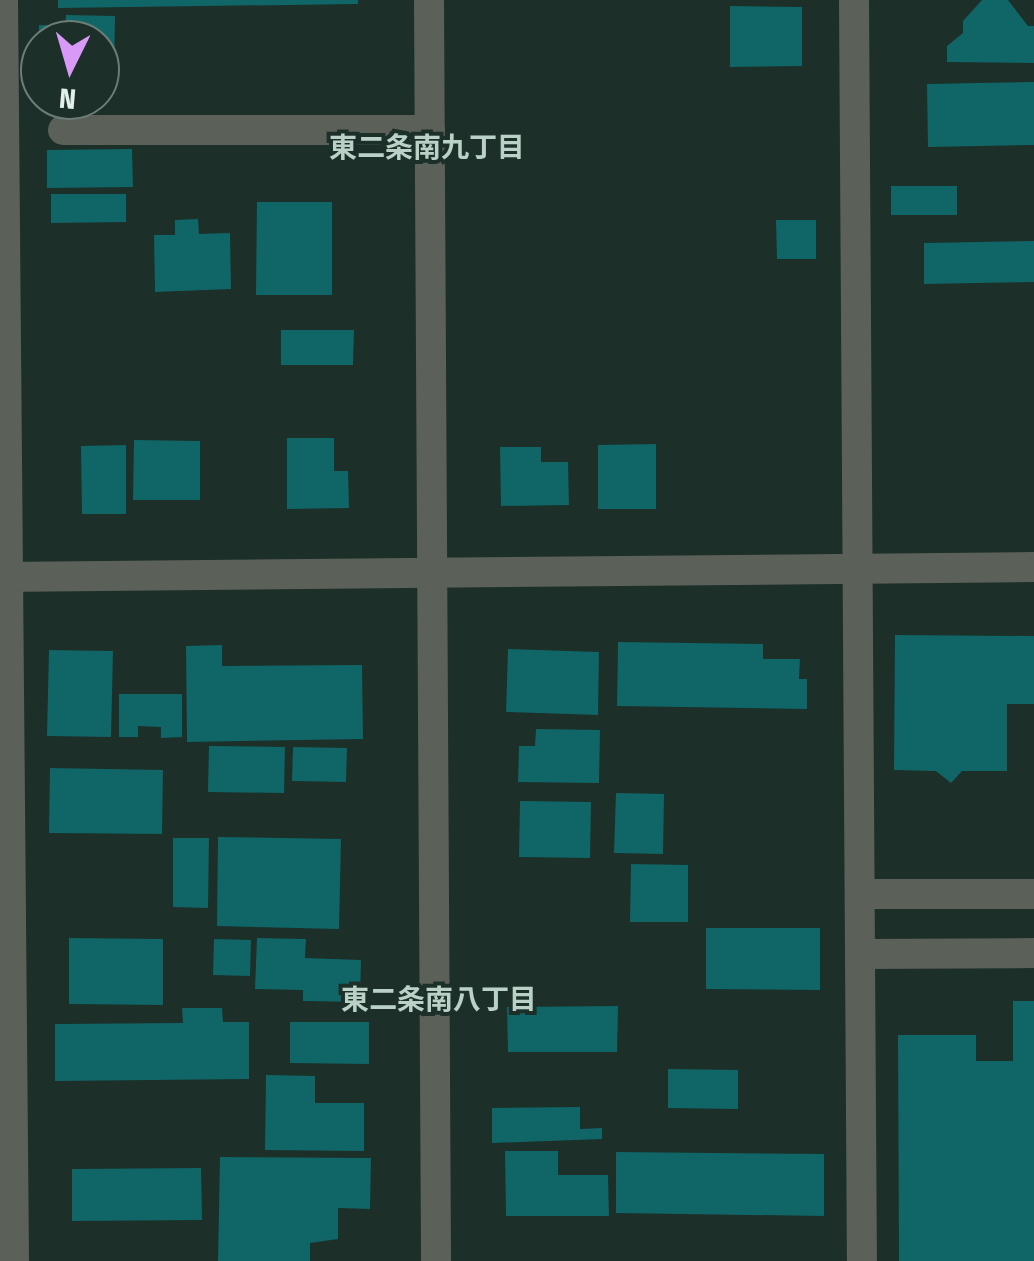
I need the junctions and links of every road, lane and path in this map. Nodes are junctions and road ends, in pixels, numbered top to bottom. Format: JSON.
{"nodes":[{"id":1,"x":3,"y":0,"type":"edge"},
{"id":2,"x":429,"y":0,"type":"edge"},
{"id":3,"x":854,"y":0,"type":"edge"},
{"id":4,"x":63,"y":130,"type":"dead end"},
{"id":5,"x":430,"y":130,"type":"junction"},
{"id":6,"x":1034,"y":567,"type":"edge"},
{"id":7,"x":859,"y":568,"type":"junction"},
{"id":8,"x":436,"y":576,"type":"junction"},
{"id":9,"x":3,"y":577,"type":"edge"},
{"id":10,"x":860,"y":894,"type":"junction"},
{"id":11,"x":1034,"y":894,"type":"edge"},
{"id":12,"x":1034,"y":953,"type":"edge"},
{"id":13,"x":860,"y":954,"type":"junction"},
{"id":14,"x":6,"y":1124,"type":"edge"},
{"id":15,"x":14,"y":1261,"type":"edge"},
{"id":16,"x":436,"y":1261,"type":"edge"},
{"id":17,"x":862,"y":1261,"type":"edge"}],
"edges":[{"from":1,"to":9,"type":"street"},
{"from":2,"to":5,"type":"street"},
{"from":3,"to":7,"type":"street"},
{"from":4,"to":5,"type":"street"},
{"from":5,"to":8,"type":"street"},
{"from":6,"to":7,"type":"street"},
{"from":7,"to":8,"type":"street"},
{"from":7,"to":10,"type":"street"},
{"from":8,"to":9,"type":"street"},
{"from":8,"to":16,"type":"street"},
{"from":9,"to":14,"type":"street"},
{"from":10,"to":11,"type":"street"},
{"from":10,"to":13,"type":"street"},
{"from":12,"to":13,"type":"street"},
{"from":13,"to":17,"type":"street"},
{"from":14,"to":15,"type":"street"}]}
